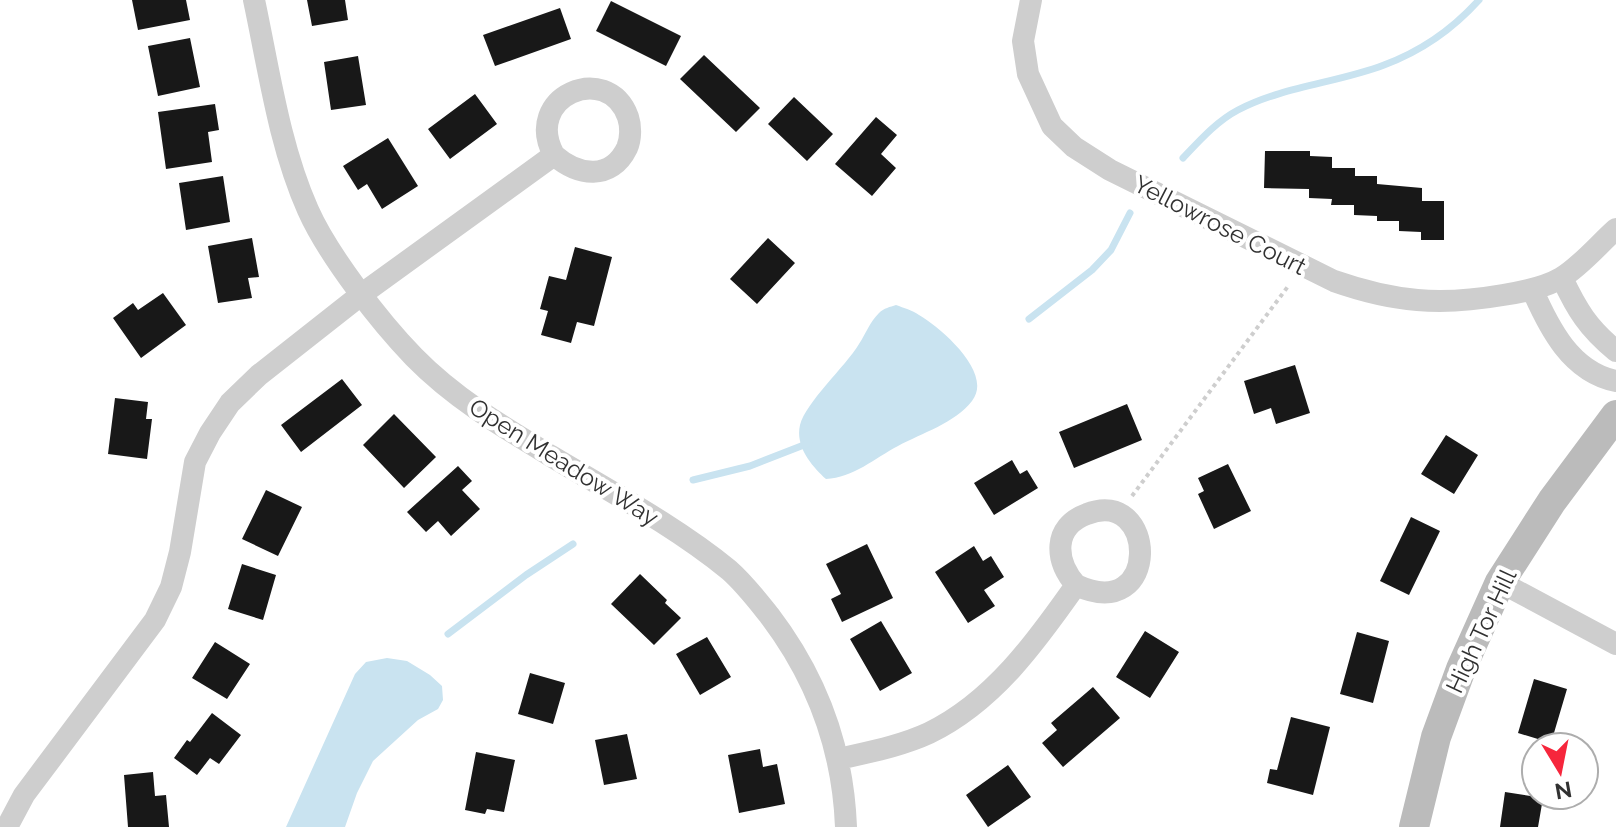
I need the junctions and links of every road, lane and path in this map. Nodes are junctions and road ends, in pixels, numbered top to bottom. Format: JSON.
{"nodes":[{"id":1,"x":254,"y":0,"type":"edge"},
{"id":2,"x":1031,"y":0,"type":"edge"},
{"id":3,"x":554,"y":155,"type":"dead end"},
{"id":4,"x":1616,"y":229,"type":"edge"},
{"id":5,"x":1303,"y":266,"type":"junction"},
{"id":6,"x":1562,"y":278,"type":"junction"},
{"id":7,"x":1532,"y":289,"type":"junction"},
{"id":8,"x":362,"y":294,"type":"junction"},
{"id":9,"x":1616,"y":351,"type":"edge"},
{"id":10,"x":1616,"y":381,"type":"edge"},
{"id":11,"x":1616,"y":415,"type":"edge"},
{"id":12,"x":1121,"y":516,"type":"junction"},
{"id":13,"x":1500,"y":582,"type":"junction"},
{"id":14,"x":1076,"y":585,"type":"junction"},
{"id":15,"x":1616,"y":644,"type":"edge"},
{"id":16,"x":839,"y":759,"type":"junction"},
{"id":17,"x":7,"y":827,"type":"edge"},
{"id":18,"x":846,"y":827,"type":"edge"},
{"id":19,"x":1414,"y":827,"type":"edge"}],
"edges":[{"from":1,"to":8,"type":"street","name":"Open Meadow Way"},
{"from":2,"to":5,"type":"street","name":"Yellowrose Court"},
{"from":3,"to":8,"type":"street"},
{"from":4,"to":6,"type":"street"},
{"from":5,"to":7,"type":"street","name":"Yellowrose Court"},
{"from":5,"to":12,"type":"path"},
{"from":6,"to":7,"type":"street","name":"Yellowrose Court"},
{"from":6,"to":9,"type":"street"},
{"from":7,"to":10,"type":"street"},
{"from":8,"to":16,"type":"street","name":"Open Meadow Way"},
{"from":8,"to":17,"type":"street"},
{"from":11,"to":13,"type":"street","name":"High Tor Hill"},
{"from":12,"to":14,"type":"street"},
{"from":12,"to":14,"type":"street"},
{"from":13,"to":15,"type":"street"},
{"from":13,"to":19,"type":"street","name":"High Tor Hill"},
{"from":14,"to":16,"type":"street"},
{"from":16,"to":18,"type":"street","name":"Open Meadow Way"}]}
